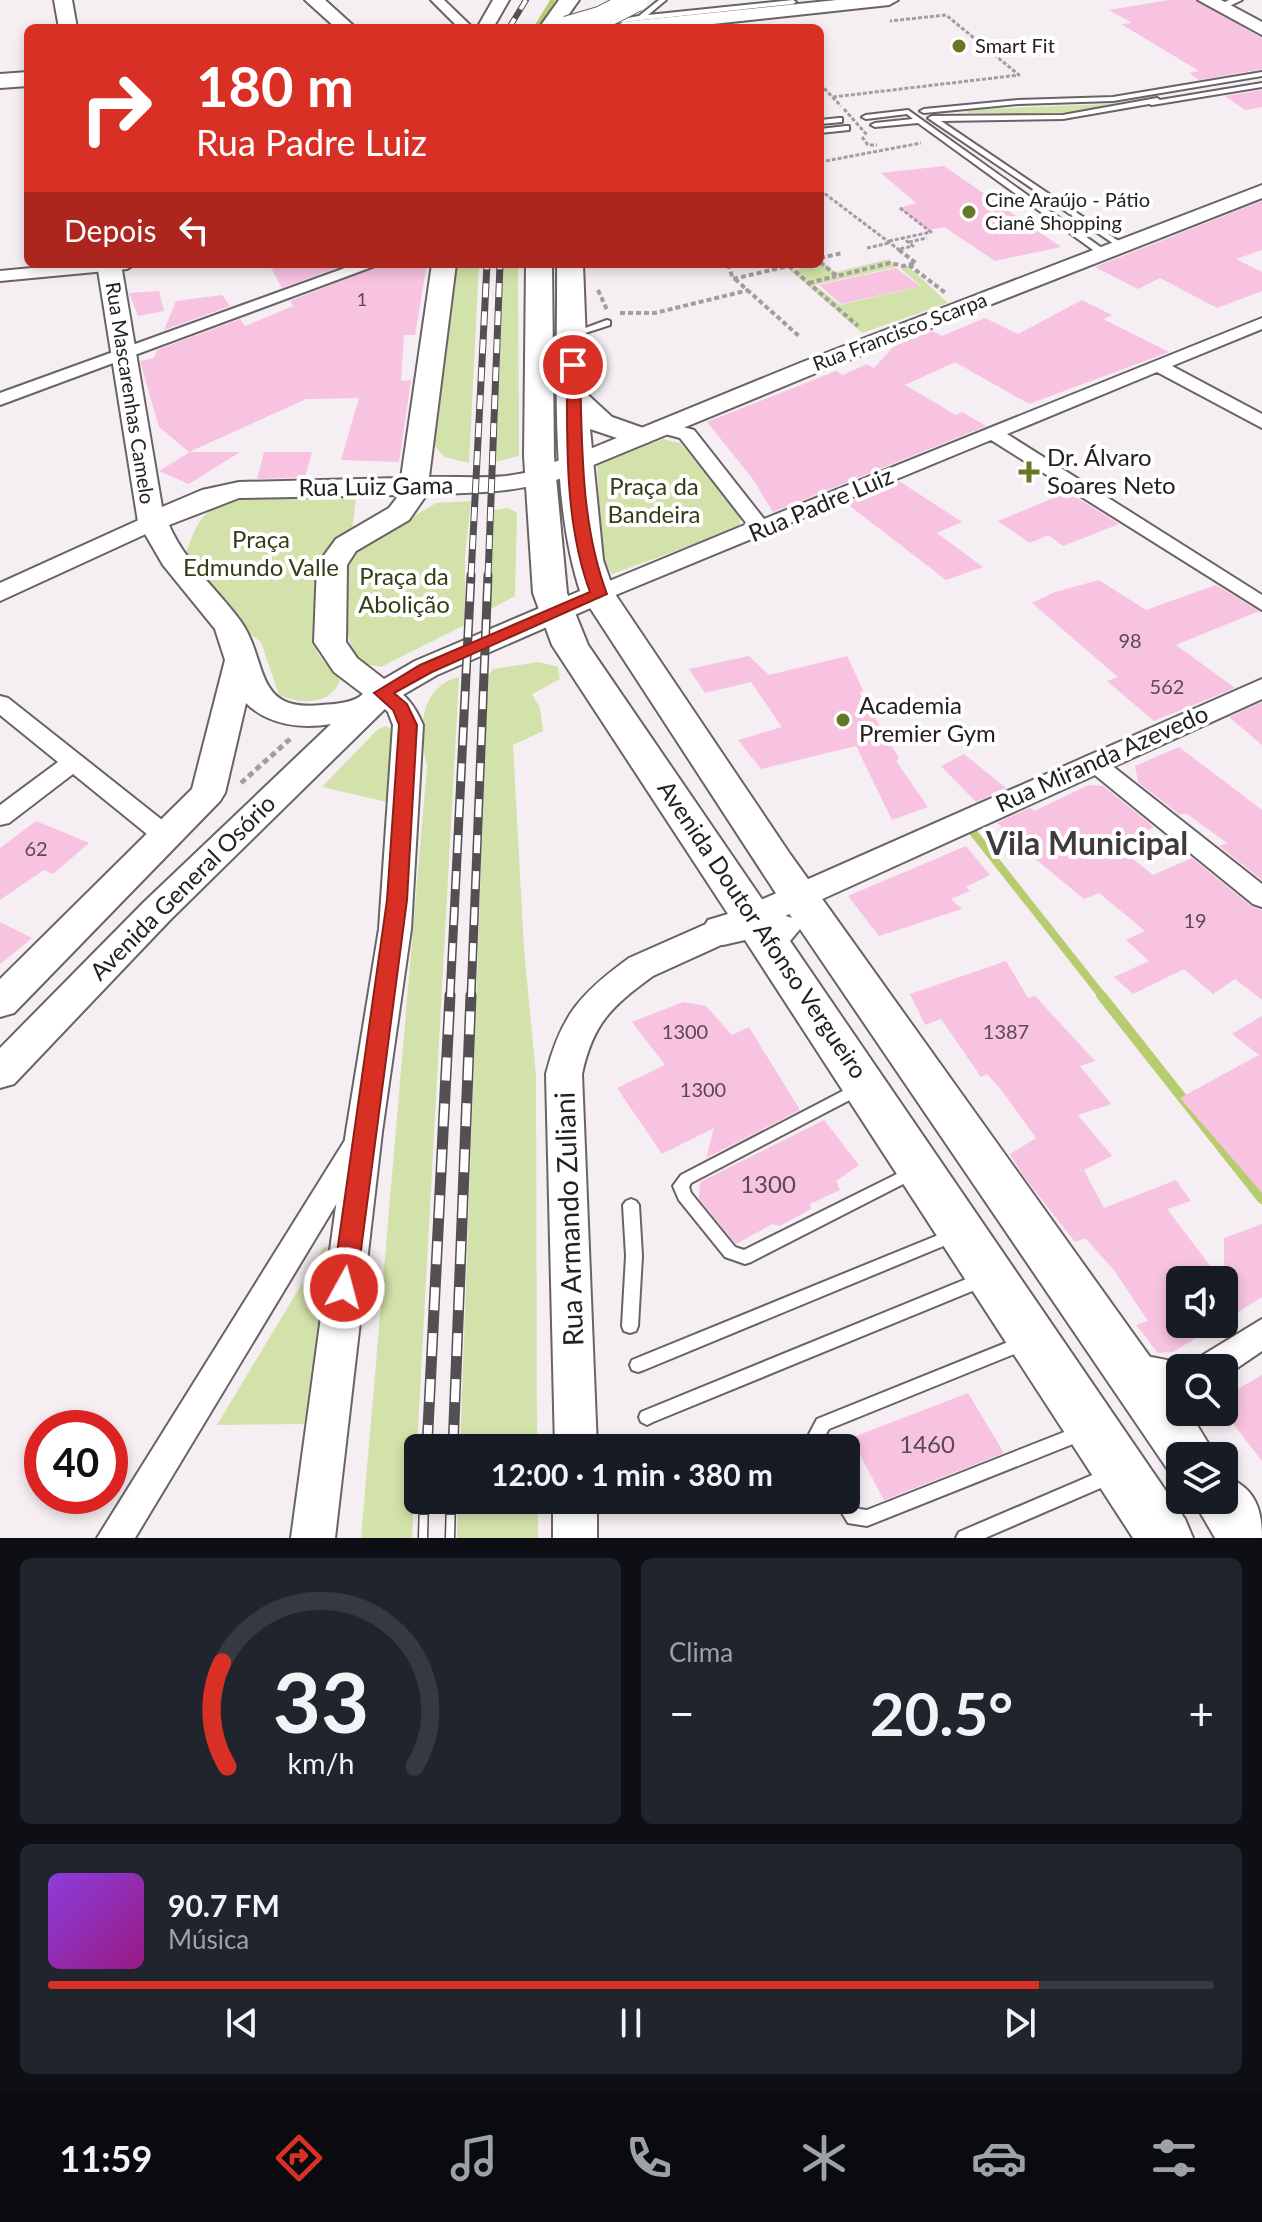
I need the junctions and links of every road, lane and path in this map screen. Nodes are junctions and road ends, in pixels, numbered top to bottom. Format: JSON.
{"nodes":[{"id":1,"x":63,"y":0,"type":"edge"},
{"id":2,"x":314,"y":0,"type":"edge"},
{"id":3,"x":437,"y":0,"type":"edge"},
{"id":4,"x":501,"y":0,"type":"edge"},
{"id":5,"x":569,"y":0,"type":"edge"},
{"id":6,"x":590,"y":0,"type":"edge"},
{"id":7,"x":663,"y":0,"type":"edge"},
{"id":8,"x":889,"y":0,"type":"edge"},
{"id":9,"x":793,"y":2,"type":"dead end"},
{"id":10,"x":1221,"y":2,"type":"edge"},
{"id":11,"x":638,"y":9,"type":"edge"},
{"id":12,"x":883,"y":22,"type":"dead end"},
{"id":13,"x":67,"y":24,"type":"edge"},
{"id":14,"x":342,"y":24,"type":"edge"},
{"id":15,"x":462,"y":24,"type":"edge"},
{"id":16,"x":487,"y":24,"type":"edge"},
{"id":17,"x":552,"y":24,"type":"edge"},
{"id":18,"x":574,"y":24,"type":"edge"},
{"id":19,"x":582,"y":24,"type":"edge"},
{"id":20,"x":658,"y":24,"type":"edge"},
{"id":21,"x":1262,"y":29,"type":"edge"},
{"id":22,"x":1262,"y":74,"type":"edge"},
{"id":23,"x":24,"y":79,"type":"edge"},
{"id":24,"x":0,"y":81,"type":"edge"},
{"id":25,"x":1262,"y":85,"type":"edge"},
{"id":26,"x":824,"y":88,"type":"edge"},
{"id":27,"x":1169,"y":90,"type":"junction"},
{"id":28,"x":844,"y":109,"type":"dead end"},
{"id":29,"x":1109,"y":110,"type":"junction"},
{"id":30,"x":866,"y":117,"type":"dead end"},
{"id":31,"x":934,"y":119,"type":"junction"},
{"id":32,"x":839,"y":120,"type":"dead end"},
{"id":33,"x":917,"y":121,"type":"junction"},
{"id":34,"x":824,"y":122,"type":"edge"},
{"id":35,"x":875,"y":125,"type":"dead end"},
{"id":36,"x":846,"y":128,"type":"dead end"},
{"id":37,"x":824,"y":131,"type":"edge"},
{"id":38,"x":868,"y":136,"type":"dead end"},
{"id":39,"x":914,"y":144,"type":"dead end"},
{"id":40,"x":876,"y":145,"type":"dead end"},
{"id":41,"x":881,"y":150,"type":"junction"},
{"id":42,"x":824,"y":161,"type":"edge"},
{"id":43,"x":1262,"y":191,"type":"edge"},
{"id":44,"x":824,"y":193,"type":"edge"},
{"id":45,"x":900,"y":208,"type":"dead end"},
{"id":46,"x":922,"y":234,"type":"junction"},
{"id":47,"x":903,"y":238,"type":"junction"},
{"id":48,"x":889,"y":242,"type":"junction"},
{"id":49,"x":908,"y":242,"type":"junction"},
{"id":50,"x":867,"y":248,"type":"dead end"},
{"id":51,"x":898,"y":249,"type":"junction"},
{"id":52,"x":1111,"y":249,"type":"junction"},
{"id":53,"x":842,"y":253,"type":"dead end"},
{"id":54,"x":824,"y":259,"type":"edge"},
{"id":55,"x":824,"y":264,"type":"edge"},
{"id":56,"x":909,"y":265,"type":"junction"},
{"id":57,"x":84,"y":268,"type":"edge"},
{"id":58,"x":115,"y":268,"type":"edge"},
{"id":59,"x":361,"y":268,"type":"edge"},
{"id":60,"x":443,"y":268,"type":"edge"},
{"id":61,"x":539,"y":268,"type":"edge"},
{"id":62,"x":570,"y":268,"type":"edge"},
{"id":63,"x":730,"y":268,"type":"edge"},
{"id":64,"x":781,"y":268,"type":"edge"},
{"id":65,"x":791,"y":268,"type":"edge"},
{"id":66,"x":0,"y":276,"type":"edge"},
{"id":67,"x":837,"y":276,"type":"junction"},
{"id":68,"x":734,"y":279,"type":"junction"},
{"id":69,"x":809,"y":283,"type":"junction"},
{"id":70,"x":749,"y":290,"type":"junction"},
{"id":71,"x":964,"y":307,"type":"junction"},
{"id":72,"x":607,"y":319,"type":"joint"},
{"id":73,"x":1262,"y":323,"type":"edge"},
{"id":74,"x":862,"y":330,"type":"dead end"},
{"id":75,"x":573,"y":334,"type":"junction"},
{"id":76,"x":800,"y":337,"type":"dead end"},
{"id":77,"x":125,"y":352,"type":"junction"},
{"id":78,"x":1159,"y":366,"type":"junction"},
{"id":79,"x":574,"y":396,"type":"junction"},
{"id":80,"x":0,"y":399,"type":"edge"},
{"id":81,"x":1262,"y":422,"type":"edge"},
{"id":82,"x":650,"y":432,"type":"junction"},
{"id":83,"x":993,"y":433,"type":"junction"},
{"id":84,"x":577,"y":463,"type":"junction"},
{"id":85,"x":541,"y":478,"type":"junction"},
{"id":86,"x":346,"y":487,"type":"junction"},
{"id":87,"x":416,"y":487,"type":"junction"},
{"id":88,"x":212,"y":496,"type":"junction"},
{"id":89,"x":152,"y":522,"type":"junction"},
{"id":90,"x":753,"y":533,"type":"junction"},
{"id":91,"x":358,"y":535,"type":"junction"},
{"id":92,"x":175,"y":563,"type":"junction"},
{"id":93,"x":0,"y":593,"type":"edge"},
{"id":94,"x":598,"y":594,"type":"junction"},
{"id":95,"x":1262,"y":604,"type":"edge"},
{"id":96,"x":557,"y":612,"type":"junction"},
{"id":97,"x":239,"y":663,"type":"junction"},
{"id":98,"x":1262,"y":688,"type":"edge"},
{"id":99,"x":371,"y":693,"type":"junction"},
{"id":100,"x":0,"y":703,"type":"edge"},
{"id":101,"x":75,"y":761,"type":"junction"},
{"id":102,"x":1093,"y":762,"type":"junction"},
{"id":103,"x":0,"y":817,"type":"edge"},
{"id":104,"x":167,"y":837,"type":"junction"},
{"id":105,"x":799,"y":894,"type":"junction"},
{"id":106,"x":1262,"y":898,"type":"edge"},
{"id":107,"x":157,"y":911,"type":"junction"},
{"id":108,"x":745,"y":923,"type":"junction"},
{"id":109,"x":870,"y":997,"type":"junction"},
{"id":110,"x":598,"y":999,"type":"joint"},
{"id":111,"x":0,"y":1003,"type":"edge"},
{"id":112,"x":0,"y":1073,"type":"edge"},
{"id":113,"x":866,"y":1085,"type":"junction"},
{"id":114,"x":364,"y":1132,"type":"junction"},
{"id":115,"x":921,"y":1169,"type":"junction"},
{"id":116,"x":631,"y":1205,"type":"dead end"},
{"id":117,"x":962,"y":1231,"type":"junction"},
{"id":118,"x":992,"y":1276,"type":"junction"},
{"id":119,"x":630,"y":1326,"type":"dead end"},
{"id":120,"x":1262,"y":1333,"type":"edge"},
{"id":121,"x":1033,"y":1339,"type":"junction"},
{"id":122,"x":1231,"y":1354,"type":"edge"},
{"id":123,"x":1121,"y":1361,"type":"junction"},
{"id":124,"x":638,"y":1365,"type":"dead end"},
{"id":125,"x":1166,"y":1376,"type":"edge"},
{"id":126,"x":647,"y":1417,"type":"dead end"},
{"id":127,"x":1092,"y":1429,"type":"junction"},
{"id":128,"x":576,"y":1434,"type":"edge"},
{"id":129,"x":817,"y":1434,"type":"edge"},
{"id":130,"x":1179,"y":1442,"type":"edge"},
{"id":131,"x":1121,"y":1470,"type":"junction"},
{"id":132,"x":575,"y":1514,"type":"edge"},
{"id":133,"x":852,"y":1514,"type":"edge"},
{"id":134,"x":1231,"y":1514,"type":"edge"},
{"id":135,"x":115,"y":1538,"type":"edge"},
{"id":136,"x":313,"y":1538,"type":"edge"},
{"id":137,"x":575,"y":1538,"type":"edge"},
{"id":138,"x":965,"y":1538,"type":"edge"},
{"id":139,"x":1165,"y":1538,"type":"edge"},
{"id":140,"x":1248,"y":1538,"type":"edge"}],
"edges":[{"from":1,"to":13,"type":"main road"},
{"from":2,"to":14,"type":"main road"},
{"from":3,"to":15,"type":"street"},
{"from":4,"to":16,"type":"street"},
{"from":5,"to":17,"type":"main road"},
{"from":6,"to":18,"type":"main road"},
{"from":7,"to":11,"type":"lane"},
{"from":8,"to":20,"type":"main road"},
{"from":9,"to":11,"type":"lane"},
{"from":10,"to":21,"type":"main road"},
{"from":11,"to":19,"type":"main road","bridge":true},
{"from":12,"to":26,"type":"path"},
{"from":22,"to":27,"type":"lane"},
{"from":23,"to":24,"type":"main road"},
{"from":25,"to":29,"type":"lane"},
{"from":27,"to":29,"type":"lane"},
{"from":27,"to":31,"type":"lane"},
{"from":28,"to":38,"type":"path","bridge":true},
{"from":29,"to":31,"type":"lane"},
{"from":30,"to":33,"type":"lane"},
{"from":31,"to":52,"type":"lane"},
{"from":32,"to":34,"type":"lane"},
{"from":33,"to":35,"type":"lane"},
{"from":33,"to":52,"type":"lane"},
{"from":36,"to":37,"type":"lane"},
{"from":39,"to":41,"type":"path"},
{"from":40,"to":41,"type":"path"},
{"from":41,"to":42,"type":"path"},
{"from":43,"to":52,"type":"street","name":"Rua Francisco Scarpa"},
{"from":44,"to":48,"type":"path"},
{"from":45,"to":46,"type":"path"},
{"from":46,"to":47,"type":"path"},
{"from":46,"to":49,"type":"path"},
{"from":47,"to":48,"type":"path"},
{"from":47,"to":49,"type":"path"},
{"from":48,"to":50,"type":"path"},
{"from":48,"to":51,"type":"path"},
{"from":49,"to":51,"type":"path"},
{"from":51,"to":56,"type":"path"},
{"from":52,"to":71,"type":"street","name":"Rua Francisco Scarpa"},
{"from":53,"to":54,"type":"path"},
{"from":55,"to":67,"type":"path"},
{"from":56,"to":67,"type":"path"},
{"from":56,"to":71,"type":"path"},
{"from":57,"to":66,"type":"street"},
{"from":58,"to":77,"type":"main road","name":"Rua Mascarenhas Camelo"},
{"from":59,"to":77,"type":"street"},
{"from":60,"to":87,"type":"main road"},
{"from":61,"to":85,"type":"main road","name":"Avenida Doutor Afonso Vergueiro"},
{"from":62,"to":75,"type":"main road","name":"Avenida Doutor Afonso Vergueiro"},
{"from":63,"to":68,"type":"path"},
{"from":64,"to":68,"type":"path"},
{"from":65,"to":69,"type":"path"},
{"from":67,"to":69,"type":"path"},
{"from":68,"to":70,"type":"path"},
{"from":69,"to":74,"type":"path"},
{"from":70,"to":72,"type":"path"},
{"from":70,"to":76,"type":"path"},
{"from":71,"to":82,"type":"street","name":"Rua Francisco Scarpa"},
{"from":72,"to":75,"type":"lane"},
{"from":73,"to":78,"type":"street","name":"Rua Padre Luiz"},
{"from":75,"to":79,"type":"main road","name":"Avenida Doutor Afonso Vergueiro"},
{"from":77,"to":80,"type":"street"},
{"from":77,"to":89,"type":"main road","name":"Rua Mascarenhas Camelo"},
{"from":78,"to":81,"type":"street"},
{"from":78,"to":83,"type":"street","name":"Rua Padre Luiz"},
{"from":79,"to":82,"type":"main road"},
{"from":79,"to":84,"type":"main road","name":"Avenida Doutor Afonso Vergueiro"},
{"from":82,"to":84,"type":"street","name":"Rua Francisco Scarpa"},
{"from":82,"to":90,"type":"street"},
{"from":83,"to":90,"type":"street","name":"Rua Padre Luiz"},
{"from":83,"to":95,"type":"street"},
{"from":84,"to":85,"type":"main road","name":"Rua Francisco Scarpa"},
{"from":84,"to":94,"type":"main road","name":"Avenida Doutor Afonso Vergueiro"},
{"from":85,"to":87,"type":"main road","name":"Rua Luiz Gama"},
{"from":85,"to":96,"type":"main road","name":"Avenida Doutor Afonso Vergueiro"},
{"from":86,"to":87,"type":"main road","name":"Rua Luiz Gama"},
{"from":86,"to":88,"type":"main road","name":"Rua Luiz Gama"},
{"from":86,"to":91,"type":"main road"},
{"from":87,"to":91,"type":"main road"},
{"from":88,"to":89,"type":"main road","name":"Rua Luiz Gama"},
{"from":88,"to":92,"type":"main road"},
{"from":89,"to":92,"type":"main road"},
{"from":89,"to":93,"type":"street"},
{"from":90,"to":94,"type":"street","name":"Rua Padre Luiz"},
{"from":91,"to":99,"type":"main road"},
{"from":92,"to":97,"type":"main road"},
{"from":94,"to":96,"type":"main road","name":"Rua Padre Luiz"},
{"from":94,"to":105,"type":"main road","name":"Avenida Doutor Afonso Vergueiro"},
{"from":96,"to":99,"type":"main road","name":"Rua Padre Luiz"},
{"from":96,"to":108,"type":"main road","name":"Avenida Doutor Afonso Vergueiro"},
{"from":97,"to":99,"type":"main road"},
{"from":97,"to":104,"type":"main road","name":"Avenida General Osório"},
{"from":98,"to":102,"type":"street","name":"Rua Miranda Azevedo"},
{"from":99,"to":107,"type":"main road","name":"Avenida General Osório"},
{"from":99,"to":114,"type":"street"},
{"from":100,"to":101,"type":"street"},
{"from":101,"to":103,"type":"street"},
{"from":101,"to":104,"type":"street"},
{"from":102,"to":105,"type":"street","name":"Rua Miranda Azevedo"},
{"from":102,"to":106,"type":"street"},
{"from":104,"to":107,"type":"main road"},
{"from":104,"to":111,"type":"main road","name":"Avenida General Osório"},
{"from":105,"to":108,"type":"street","name":"Rua Miranda Azevedo"},
{"from":105,"to":109,"type":"main road","name":"Avenida Doutor Afonso Vergueiro"},
{"from":107,"to":112,"type":"main road","name":"Avenida General Osório"},
{"from":108,"to":109,"type":"main road"},
{"from":108,"to":110,"type":"street","name":"Rua Miranda Azevedo"},
{"from":108,"to":113,"type":"main road","name":"Avenida Doutor Afonso Vergueiro"},
{"from":109,"to":123,"type":"main road","name":"Avenida Doutor Afonso Vergueiro"},
{"from":110,"to":128,"type":"street","name":"Rua Armando Zuliani"},
{"from":113,"to":115,"type":"main road","name":"Avenida Doutor Afonso Vergueiro"},
{"from":113,"to":115,"type":"lane"},
{"from":114,"to":135,"type":"street"},
{"from":114,"to":136,"type":"street"},
{"from":115,"to":117,"type":"main road","name":"Avenida Doutor Afonso Vergueiro"},
{"from":116,"to":119,"type":"lane"},
{"from":117,"to":118,"type":"main road","name":"Avenida Doutor Afonso Vergueiro"},
{"from":117,"to":124,"type":"lane"},
{"from":118,"to":121,"type":"main road","name":"Avenida Doutor Afonso Vergueiro"},
{"from":118,"to":126,"type":"lane"},
{"from":120,"to":122,"type":"street"},
{"from":121,"to":127,"type":"main road","name":"Avenida Doutor Afonso Vergueiro"},
{"from":121,"to":129,"type":"lane"},
{"from":123,"to":125,"type":"street"},
{"from":123,"to":130,"type":"main road","name":"Avenida Doutor Afonso Vergueiro"},
{"from":127,"to":131,"type":"main road","name":"Avenida Doutor Afonso Vergueiro"},
{"from":127,"to":133,"type":"lane"},
{"from":131,"to":138,"type":"lane"},
{"from":131,"to":139,"type":"main road","name":"Avenida Doutor Afonso Vergueiro"},
{"from":132,"to":137,"type":"street"},
{"from":134,"to":140,"type":"main road"}]}
